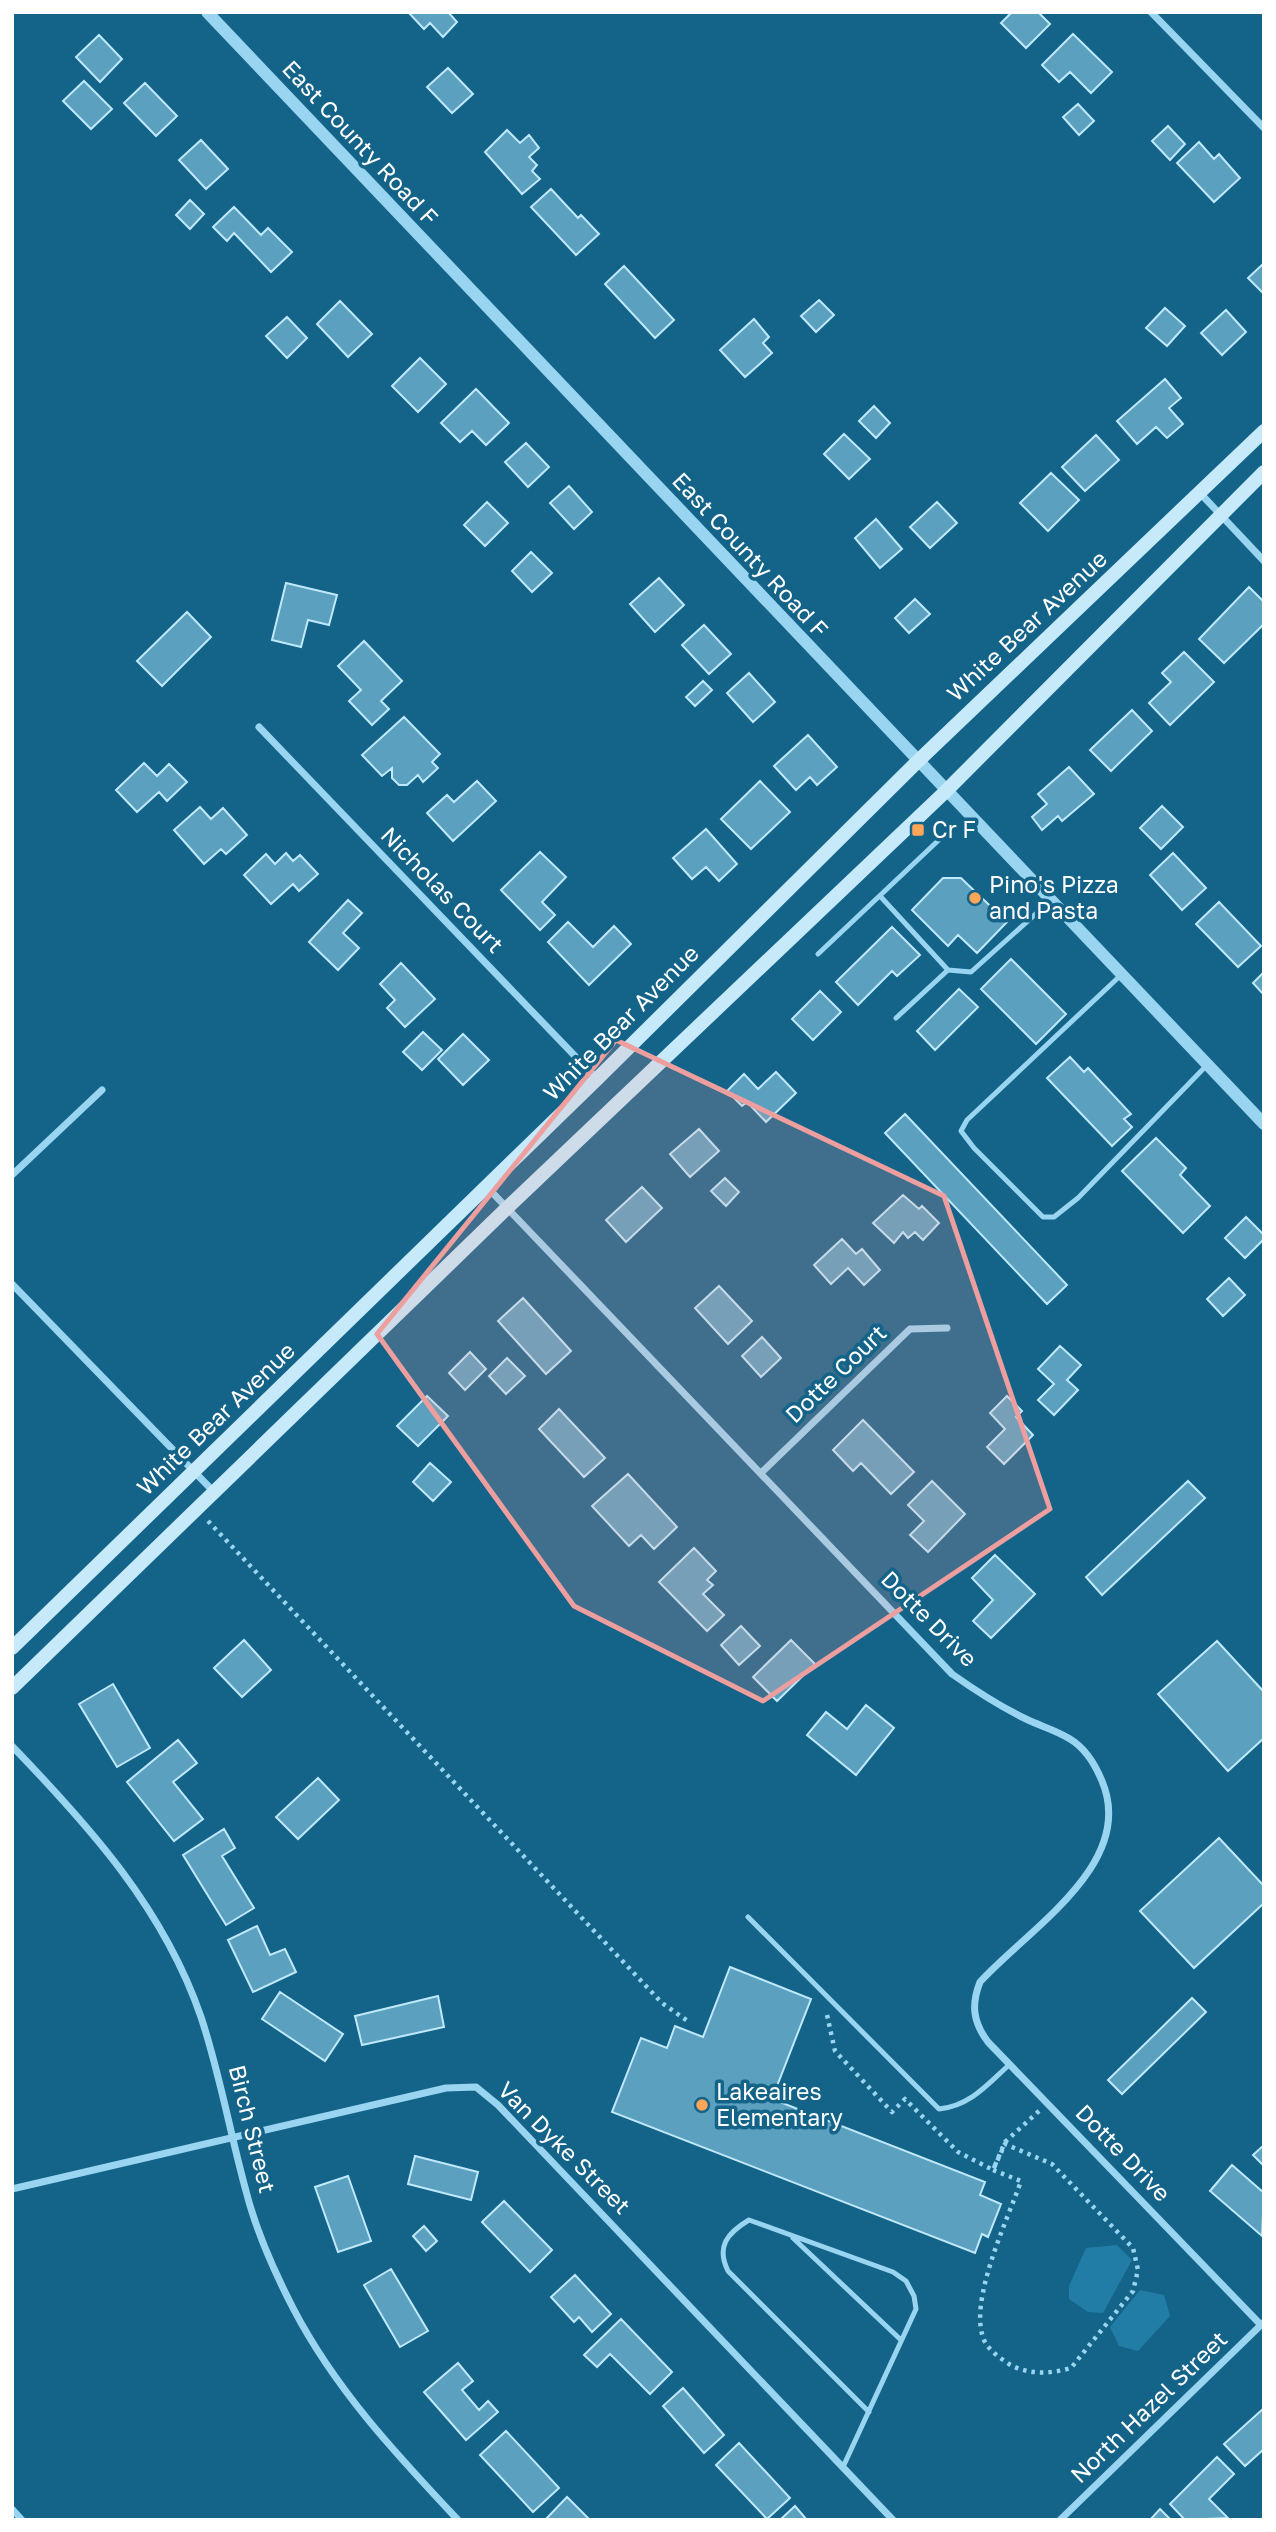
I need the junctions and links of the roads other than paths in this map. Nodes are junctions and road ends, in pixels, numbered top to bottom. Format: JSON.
{"nodes":[{"id":1,"x":207,"y":12,"type":"edge"},
{"id":2,"x":1151,"y":12,"type":"edge"},
{"id":3,"x":1264,"y":128,"type":"edge"},
{"id":4,"x":1264,"y":431,"type":"edge"},
{"id":5,"x":1264,"y":472,"type":"edge"},
{"id":6,"x":1200,"y":493,"type":"junction"},
{"id":7,"x":1220,"y":514,"type":"junction"},
{"id":8,"x":1264,"y":561,"type":"edge"},
{"id":9,"x":259,"y":727,"type":"dead end"},
{"id":10,"x":917,"y":762,"type":"junction"},
{"id":11,"x":945,"y":792,"type":"junction"},
{"id":12,"x":943,"y":836,"type":"dead end"},
{"id":13,"x":880,"y":896,"type":"junction"},
{"id":14,"x":1050,"y":901,"type":"junction"},
{"id":15,"x":818,"y":954,"type":"dead end"},
{"id":16,"x":948,"y":970,"type":"junction"},
{"id":17,"x":1121,"y":975,"type":"junction"},
{"id":18,"x":897,"y":1018,"type":"dead end"},
{"id":19,"x":1207,"y":1065,"type":"junction"},
{"id":20,"x":597,"y":1079,"type":"junction"},
{"id":21,"x":102,"y":1090,"type":"dead end"},
{"id":22,"x":1264,"y":1124,"type":"edge"},
{"id":23,"x":12,"y":1175,"type":"edge"},
{"id":24,"x":487,"y":1187,"type":"junction"},
{"id":25,"x":507,"y":1208,"type":"junction"},
{"id":26,"x":12,"y":1284,"type":"edge"},
{"id":27,"x":947,"y":1328,"type":"dead end"},
{"id":28,"x":194,"y":1471,"type":"junction"},
{"id":29,"x":761,"y":1473,"type":"junction"},
{"id":30,"x":215,"y":1493,"type":"junction"},
{"id":31,"x":12,"y":1648,"type":"edge"},
{"id":32,"x":12,"y":1688,"type":"edge"},
{"id":33,"x":12,"y":1746,"type":"edge"},
{"id":34,"x":748,"y":1917,"type":"dead end"},
{"id":35,"x":1010,"y":2064,"type":"junction"},
{"id":36,"x":232,"y":2139,"type":"junction"},
{"id":37,"x":12,"y":2189,"type":"edge"},
{"id":38,"x":791,"y":2235,"type":"junction"},
{"id":39,"x":1262,"y":2324,"type":"edge"},
{"id":40,"x":901,"y":2340,"type":"junction"},
{"id":41,"x":869,"y":2412,"type":"junction"},
{"id":42,"x":843,"y":2467,"type":"junction"},
{"id":43,"x":12,"y":2509,"type":"edge"},
{"id":44,"x":22,"y":2520,"type":"edge"},
{"id":45,"x":458,"y":2520,"type":"edge"},
{"id":46,"x":893,"y":2520,"type":"edge"},
{"id":47,"x":1060,"y":2520,"type":"edge"}],
"edges":[{"from":1,"to":10,"type":"street","name":"East County Road F"},
{"from":2,"to":3,"type":"street"},
{"from":4,"to":6,"type":"main road","name":"White Bear Avenue"},
{"from":5,"to":7,"type":"main road"},
{"from":6,"to":7,"type":"street"},
{"from":6,"to":10,"type":"main road","name":"White Bear Avenue"},
{"from":7,"to":8,"type":"street"},
{"from":7,"to":11,"type":"main road"},
{"from":9,"to":20,"type":"street","name":"Nicholas Court"},
{"from":10,"to":11,"type":"street","name":"East County Road F"},
{"from":10,"to":20,"type":"main road","name":"White Bear Avenue"},
{"from":11,"to":14,"type":"street","name":"East County Road F"},
{"from":11,"to":25,"type":"main road"},
{"from":12,"to":13,"type":"lane"},
{"from":13,"to":15,"type":"lane"},
{"from":13,"to":16,"type":"lane"},
{"from":14,"to":16,"type":"lane"},
{"from":14,"to":17,"type":"street","name":"East County Road F"},
{"from":16,"to":18,"type":"lane"},
{"from":17,"to":19,"type":"street","name":"East County Road F"},
{"from":17,"to":19,"type":"lane"},
{"from":19,"to":22,"type":"street","name":"East County Road F"},
{"from":20,"to":24,"type":"main road","name":"White Bear Avenue"},
{"from":21,"to":23,"type":"street"},
{"from":24,"to":25,"type":"street","name":"Dotte Drive"},
{"from":24,"to":28,"type":"main road","name":"White Bear Avenue"},
{"from":25,"to":29,"type":"street","name":"Dotte Drive"},
{"from":25,"to":30,"type":"main road"},
{"from":26,"to":28,"type":"street"},
{"from":27,"to":29,"type":"street","name":"Dotte Court"},
{"from":28,"to":30,"type":"street"},
{"from":28,"to":31,"type":"main road","name":"White Bear Avenue"},
{"from":29,"to":35,"type":"street","name":"Dotte Drive"},
{"from":30,"to":32,"type":"main road"},
{"from":33,"to":36,"type":"street","name":"Birch Street"},
{"from":34,"to":35,"type":"lane"},
{"from":35,"to":39,"type":"street","name":"Dotte Drive"},
{"from":36,"to":37,"type":"street","name":"Van Dyke Street"},
{"from":36,"to":42,"type":"street","name":"Van Dyke Street"},
{"from":36,"to":45,"type":"street","name":"Birch Street"},
{"from":38,"to":40,"type":"lane"},
{"from":38,"to":40,"type":"lane"},
{"from":38,"to":41,"type":"lane"},
{"from":39,"to":47,"type":"street","name":"North Hazel Street"},
{"from":40,"to":41,"type":"lane"},
{"from":41,"to":42,"type":"lane"},
{"from":42,"to":46,"type":"street","name":"Van Dyke Street"},
{"from":43,"to":44,"type":"street"}]}
